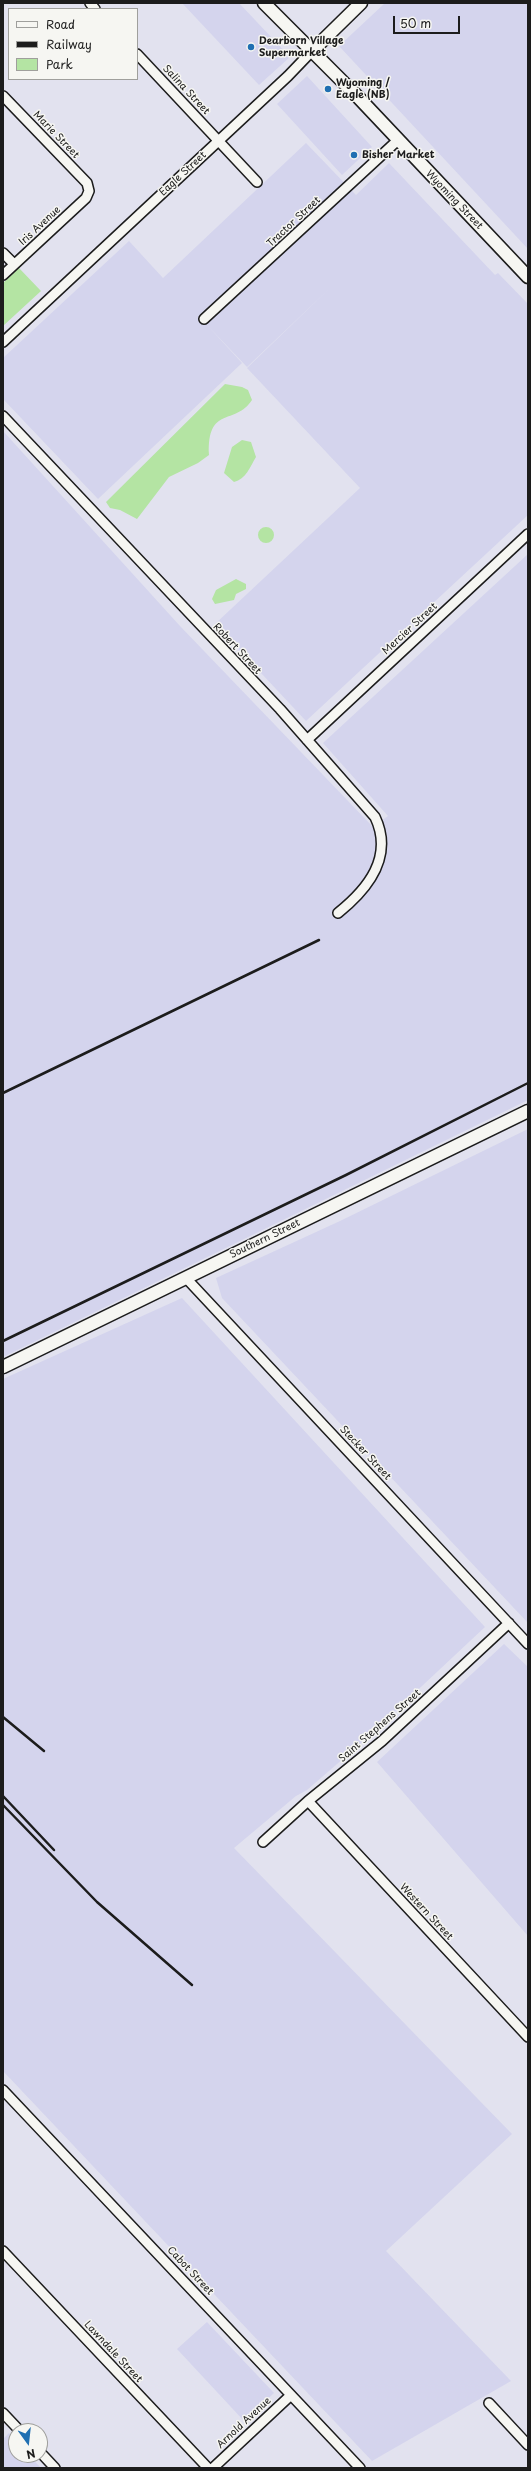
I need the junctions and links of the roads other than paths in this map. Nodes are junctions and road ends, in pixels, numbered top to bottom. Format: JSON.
{"nodes":[{"id":1,"x":264,"y":3,"type":"edge"},
{"id":2,"x":361,"y":3,"type":"edge"},
{"id":3,"x":312,"y":51,"type":"junction"},
{"id":4,"x":138,"y":55,"type":"edge"},
{"id":5,"x":3,"y":96,"type":"edge"},
{"id":6,"x":398,"y":140,"type":"junction"},
{"id":7,"x":219,"y":141,"type":"junction"},
{"id":8,"x":258,"y":182,"type":"dead end"},
{"id":9,"x":89,"y":191,"type":"joint"},
{"id":10,"x":3,"y":253,"type":"edge"},
{"id":11,"x":14,"y":264,"type":"junction"},
{"id":12,"x":3,"y":275,"type":"edge"},
{"id":13,"x":528,"y":277,"type":"edge"},
{"id":14,"x":204,"y":319,"type":"dead end"},
{"id":15,"x":3,"y":342,"type":"edge"},
{"id":16,"x":3,"y":416,"type":"edge"},
{"id":17,"x":528,"y":534,"type":"edge"},
{"id":18,"x":307,"y":740,"type":"junction"},
{"id":19,"x":338,"y":913,"type":"dead end"},
{"id":20,"x":528,"y":1111,"type":"edge"},
{"id":21,"x":186,"y":1278,"type":"junction"},
{"id":22,"x":3,"y":1368,"type":"edge"},
{"id":23,"x":508,"y":1623,"type":"junction"},
{"id":24,"x":528,"y":1644,"type":"edge"},
{"id":25,"x":308,"y":1801,"type":"junction"},
{"id":26,"x":263,"y":1842,"type":"dead end"},
{"id":27,"x":528,"y":2037,"type":"edge"},
{"id":28,"x":3,"y":2090,"type":"edge"},
{"id":29,"x":3,"y":2251,"type":"edge"},
{"id":30,"x":291,"y":2395,"type":"junction"},
{"id":31,"x":490,"y":2403,"type":"dead end"},
{"id":32,"x":3,"y":2412,"type":"edge"},
{"id":33,"x":13,"y":2423,"type":"edge"},
{"id":34,"x":528,"y":2445,"type":"edge"},
{"id":35,"x":48,"y":2461,"type":"edge"},
{"id":36,"x":55,"y":2468,"type":"edge"},
{"id":37,"x":208,"y":2468,"type":"edge"},
{"id":38,"x":213,"y":2468,"type":"edge"},
{"id":39,"x":360,"y":2468,"type":"edge"}],
"edges":[{"from":1,"to":3,"type":"street","name":"Wyoming Street"},
{"from":2,"to":3,"type":"street","name":"Eagle Street"},
{"from":3,"to":6,"type":"street","name":"Wyoming Street"},
{"from":3,"to":7,"type":"street","name":"Eagle Street"},
{"from":4,"to":7,"type":"street","name":"Salina Street"},
{"from":5,"to":9,"type":"street","name":"Marie Street"},
{"from":6,"to":13,"type":"street","name":"Wyoming Street"},
{"from":6,"to":14,"type":"street","name":"Tractor Street"},
{"from":7,"to":8,"type":"street","name":"Salina Street"},
{"from":7,"to":15,"type":"street","name":"Eagle Street"},
{"from":9,"to":11,"type":"street","name":"Iris Avenue"},
{"from":10,"to":11,"type":"street"},
{"from":11,"to":12,"type":"street","name":"Iris Avenue"},
{"from":16,"to":18,"type":"street","name":"Robert Street"},
{"from":17,"to":18,"type":"street","name":"Mercier Street"},
{"from":18,"to":19,"type":"street","name":"Robert Street"},
{"from":20,"to":21,"type":"street","name":"Southern Street"},
{"from":21,"to":22,"type":"street","name":"Southern Street"},
{"from":21,"to":23,"type":"street","name":"Stecker Street"},
{"from":23,"to":24,"type":"street","name":"Stecker Street"},
{"from":23,"to":25,"type":"street","name":"Saint Stephens Street"},
{"from":25,"to":26,"type":"street","name":"Saint Stephens Street"},
{"from":25,"to":27,"type":"street","name":"Western Street"},
{"from":28,"to":30,"type":"street","name":"Cabot Street"},
{"from":29,"to":37,"type":"street","name":"Lawndale Street"},
{"from":30,"to":38,"type":"street","name":"Arnold Avenue"},
{"from":30,"to":39,"type":"street","name":"Cabot Street"},
{"from":31,"to":34,"type":"street"},
{"from":32,"to":33,"type":"street"},
{"from":35,"to":36,"type":"street"}]}
